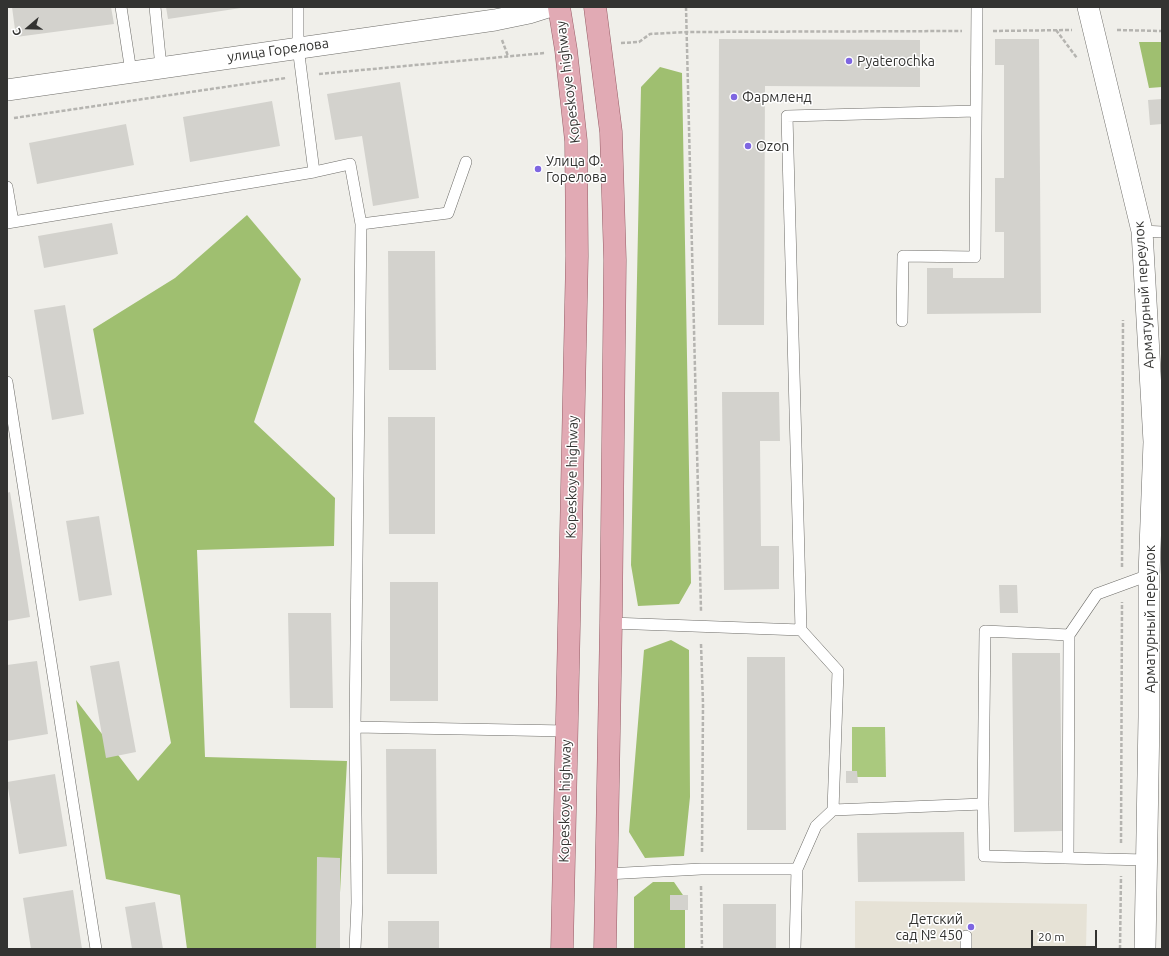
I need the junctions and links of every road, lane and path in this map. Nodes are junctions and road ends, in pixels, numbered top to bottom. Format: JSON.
{"nodes":[{"id":1,"x":121,"y":7,"type":"edge"},
{"id":2,"x":155,"y":7,"type":"edge"},
{"id":3,"x":298,"y":7,"type":"edge"},
{"id":4,"x":548,"y":7,"type":"edge"},
{"id":5,"x":559,"y":7,"type":"edge"},
{"id":6,"x":595,"y":7,"type":"edge"},
{"id":7,"x":686,"y":7,"type":"edge"},
{"id":8,"x":977,"y":7,"type":"edge"},
{"id":9,"x":1088,"y":7,"type":"edge"},
{"id":10,"x":1056,"y":30,"type":"junction"},
{"id":11,"x":1093,"y":30,"type":"junction"},
{"id":12,"x":977,"y":31,"type":"junction"},
{"id":13,"x":1162,"y":31,"type":"edge"},
{"id":14,"x":687,"y":32,"type":"junction"},
{"id":15,"x":601,"y":46,"type":"junction"},
{"id":16,"x":298,"y":47,"type":"junction"},
{"id":17,"x":566,"y":50,"type":"junction"},
{"id":18,"x":1078,"y":60,"type":"dead end"},
{"id":19,"x":161,"y":67,"type":"junction"},
{"id":20,"x":131,"y":72,"type":"junction"},
{"id":21,"x":301,"y":75,"type":"junction"},
{"id":22,"x":7,"y":90,"type":"edge"},
{"id":23,"x":976,"y":111,"type":"junction"},
{"id":24,"x":14,"y":118,"type":"dead end"},
{"id":25,"x":466,"y":162,"type":"dead end"},
{"id":26,"x":314,"y":172,"type":"junction"},
{"id":27,"x":7,"y":187,"type":"edge"},
{"id":28,"x":10,"y":222,"type":"edge"},
{"id":29,"x":361,"y":224,"type":"junction"},
{"id":30,"x":1142,"y":231,"type":"junction"},
{"id":31,"x":1162,"y":232,"type":"edge"},
{"id":32,"x":1124,"y":318,"type":"dead end"},
{"id":33,"x":902,"y":322,"type":"dead end"},
{"id":34,"x":7,"y":382,"type":"edge"},
{"id":35,"x":1149,"y":575,"type":"junction"},
{"id":36,"x":1122,"y":585,"type":"junction"},
{"id":37,"x":611,"y":623,"type":"junction"},
{"id":38,"x":701,"y":626,"type":"junction"},
{"id":39,"x":801,"y":630,"type":"junction"},
{"id":40,"x":1069,"y":635,"type":"junction"},
{"id":41,"x":1156,"y":717,"type":"edge"},
{"id":42,"x":355,"y":727,"type":"junction"},
{"id":43,"x":567,"y":731,"type":"junction"},
{"id":44,"x":983,"y":804,"type":"junction"},
{"id":45,"x":833,"y":810,"type":"junction"},
{"id":46,"x":1068,"y":858,"type":"junction"},
{"id":47,"x":1121,"y":859,"type":"junction"},
{"id":48,"x":1146,"y":860,"type":"junction"},
{"id":49,"x":701,"y":869,"type":"junction"},
{"id":50,"x":797,"y":869,"type":"junction"},
{"id":51,"x":606,"y":874,"type":"junction"},
{"id":52,"x":966,"y":936,"type":"dead end"},
{"id":53,"x":96,"y":949,"type":"edge"},
{"id":54,"x":355,"y":949,"type":"edge"},
{"id":55,"x":562,"y":949,"type":"edge"},
{"id":56,"x":606,"y":949,"type":"edge"},
{"id":57,"x":702,"y":949,"type":"edge"},
{"id":58,"x":795,"y":949,"type":"edge"},
{"id":59,"x":966,"y":949,"type":"edge"},
{"id":60,"x":1120,"y":949,"type":"edge"},
{"id":61,"x":1145,"y":949,"type":"edge"}],
"edges":[{"from":1,"to":20,"type":"lane"},
{"from":2,"to":19,"type":"lane"},
{"from":3,"to":16,"type":"lane"},
{"from":4,"to":16,"type":"street","name":"улица Горелова"},
{"from":5,"to":17,"type":"main road","name":"Kopeskoye highway"},
{"from":6,"to":15,"type":"main road"},
{"from":7,"to":14,"type":"path"},
{"from":8,"to":12,"type":"lane"},
{"from":9,"to":11,"type":"street","name":"Арматурный переулок"},
{"from":10,"to":11,"type":"path"},
{"from":10,"to":12,"type":"path"},
{"from":10,"to":18,"type":"path"},
{"from":11,"to":13,"type":"path"},
{"from":11,"to":30,"type":"street","name":"Арматурный переулок"},
{"from":12,"to":14,"type":"path"},
{"from":12,"to":23,"type":"lane"},
{"from":14,"to":15,"type":"path"},
{"from":14,"to":38,"type":"path"},
{"from":15,"to":37,"type":"main road"},
{"from":16,"to":19,"type":"street","name":"улица Горелова"},
{"from":16,"to":21,"type":"lane"},
{"from":17,"to":21,"type":"path"},
{"from":17,"to":43,"type":"main road","name":"Kopeskoye highway"},
{"from":19,"to":20,"type":"street","name":"улица Горелова"},
{"from":20,"to":22,"type":"street","name":"улица Горелова"},
{"from":21,"to":24,"type":"path"},
{"from":21,"to":26,"type":"lane"},
{"from":23,"to":33,"type":"lane"},
{"from":23,"to":39,"type":"lane"},
{"from":25,"to":29,"type":"lane"},
{"from":26,"to":28,"type":"lane"},
{"from":26,"to":29,"type":"lane"},
{"from":27,"to":28,"type":"lane"},
{"from":29,"to":42,"type":"lane"},
{"from":30,"to":31,"type":"lane"},
{"from":30,"to":35,"type":"street","name":"Арматурный переулок"},
{"from":32,"to":36,"type":"path"},
{"from":34,"to":53,"type":"lane"},
{"from":35,"to":36,"type":"lane"},
{"from":35,"to":41,"type":"street","name":"Арматурный переулок"},
{"from":36,"to":40,"type":"lane"},
{"from":36,"to":47,"type":"path"},
{"from":37,"to":38,"type":"lane"},
{"from":37,"to":51,"type":"main road"},
{"from":38,"to":39,"type":"lane"},
{"from":38,"to":49,"type":"path"},
{"from":39,"to":45,"type":"lane"},
{"from":40,"to":44,"type":"lane"},
{"from":40,"to":46,"type":"lane"},
{"from":41,"to":48,"type":"street","name":"Арматурный переулок"},
{"from":42,"to":43,"type":"lane"},
{"from":42,"to":54,"type":"lane"},
{"from":43,"to":55,"type":"main road","name":"Kopeskoye highway"},
{"from":44,"to":45,"type":"lane"},
{"from":44,"to":46,"type":"lane"},
{"from":45,"to":50,"type":"lane"},
{"from":46,"to":47,"type":"lane"},
{"from":47,"to":48,"type":"lane"},
{"from":47,"to":60,"type":"path"},
{"from":48,"to":61,"type":"street","name":"Арматурный переулок"},
{"from":49,"to":50,"type":"lane"},
{"from":49,"to":51,"type":"lane"},
{"from":49,"to":57,"type":"path"},
{"from":50,"to":58,"type":"lane"},
{"from":51,"to":56,"type":"main road"},
{"from":52,"to":59,"type":"lane"}]}
